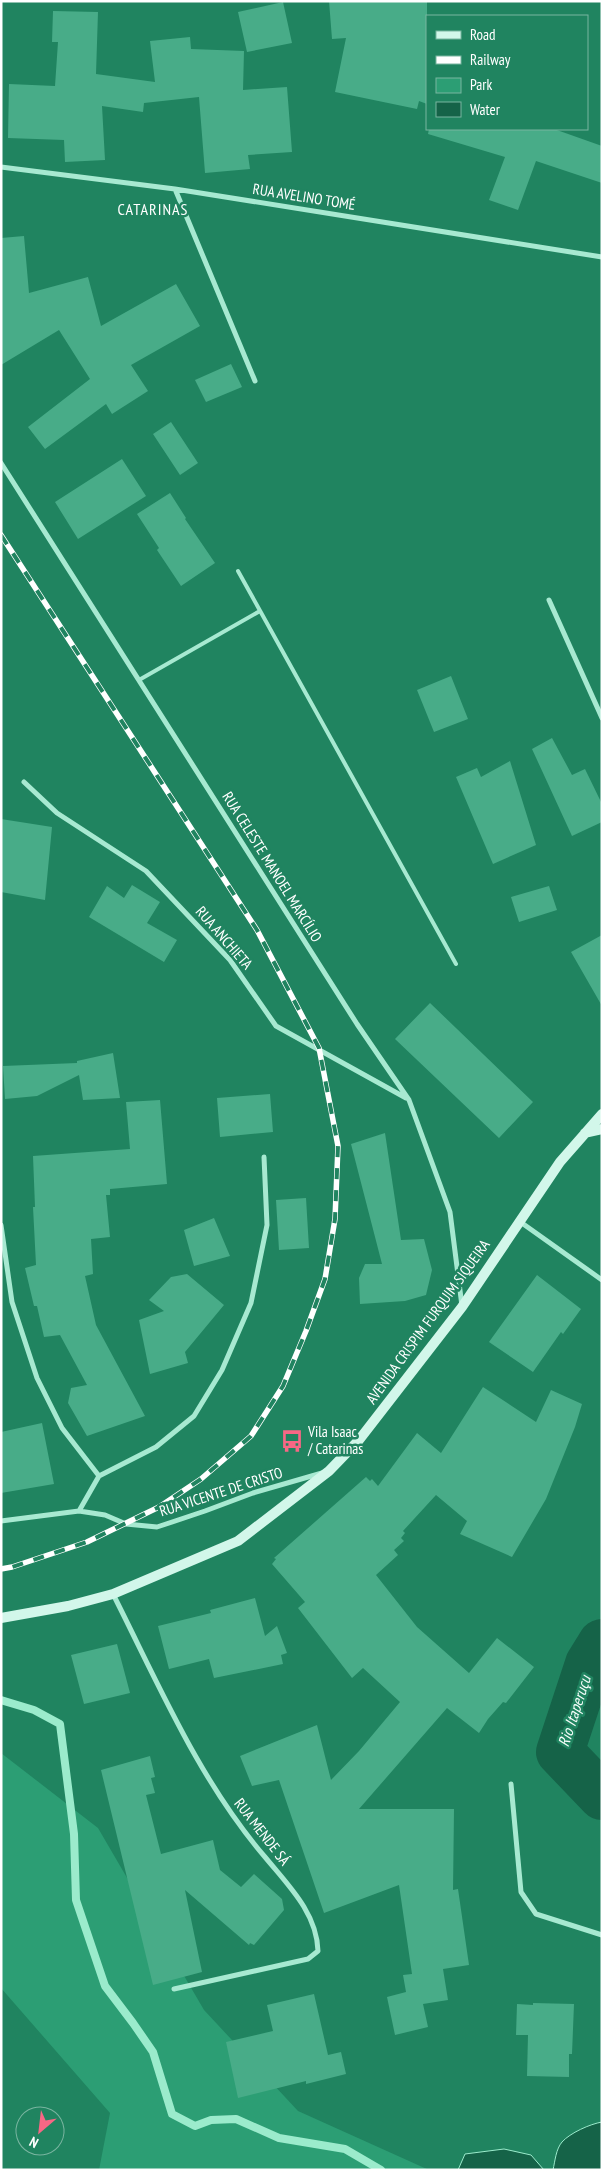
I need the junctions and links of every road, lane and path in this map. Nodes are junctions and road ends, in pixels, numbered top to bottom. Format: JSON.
{"nodes":[{"id":1,"x":1,"y":167,"type":"edge"},
{"id":2,"x":175,"y":189,"type":"junction"},
{"id":3,"x":602,"y":257,"type":"edge"},
{"id":4,"x":255,"y":381,"type":"dead end"},
{"id":5,"x":1,"y":463,"type":"edge"},
{"id":6,"x":238,"y":571,"type":"dead end"},
{"id":7,"x":549,"y":600,"type":"dead end"},
{"id":8,"x":260,"y":611,"type":"junction"},
{"id":9,"x":139,"y":680,"type":"junction"},
{"id":10,"x":602,"y":718,"type":"edge"},
{"id":11,"x":24,"y":782,"type":"dead end"},
{"id":12,"x":456,"y":964,"type":"dead end"},
{"id":13,"x":409,"y":1100,"type":"junction"},
{"id":14,"x":602,"y":1114,"type":"edge"},
{"id":15,"x":602,"y":1129,"type":"edge"},
{"id":16,"x":584,"y":1133,"type":"junction"},
{"id":17,"x":264,"y":1157,"type":"dead end"},
{"id":18,"x":519,"y":1221,"type":"junction"},
{"id":19,"x":1,"y":1225,"type":"edge"},
{"id":20,"x":602,"y":1280,"type":"edge"},
{"id":21,"x":462,"y":1307,"type":"junction"},
{"id":22,"x":329,"y":1471,"type":"junction"},
{"id":23,"x":99,"y":1476,"type":"junction"},
{"id":24,"x":79,"y":1511,"type":"junction"},
{"id":25,"x":1,"y":1521,"type":"edge"},
{"id":26,"x":113,"y":1594,"type":"junction"},
{"id":27,"x":1,"y":1618,"type":"edge"},
{"id":28,"x":511,"y":1784,"type":"dead end"},
{"id":29,"x":602,"y":1935,"type":"edge"},
{"id":30,"x":174,"y":1988,"type":"dead end"}],
"edges":[{"from":1,"to":2,"type":"street","name":"RUA AVELINO TOMÉ"},
{"from":2,"to":3,"type":"street","name":"RUA AVELINO TOMÉ"},
{"from":2,"to":4,"type":"street"},
{"from":5,"to":9,"type":"street","name":"RUA CELESTE MANOEL MARCÍLIO"},
{"from":6,"to":8,"type":"lane"},
{"from":7,"to":10,"type":"street"},
{"from":8,"to":9,"type":"lane"},
{"from":8,"to":12,"type":"lane"},
{"from":9,"to":13,"type":"street","name":"RUA CELESTE MANOEL MARCÍLIO"},
{"from":11,"to":13,"type":"street","name":"RUA ANCHIETA"},
{"from":13,"to":21,"type":"street","name":"RUA CELESTE MANOEL MARCÍLIO"},
{"from":14,"to":16,"type":"main road","name":"AVENIDA CRISPIM FURQUIM SIQUEIRA"},
{"from":15,"to":16,"type":"main road"},
{"from":16,"to":18,"type":"main road","name":"AVENIDA CRISPIM FURQUIM SIQUEIRA"},
{"from":17,"to":23,"type":"street"},
{"from":18,"to":20,"type":"street"},
{"from":18,"to":21,"type":"main road","name":"AVENIDA CRISPIM FURQUIM SIQUEIRA"},
{"from":19,"to":23,"type":"street"},
{"from":21,"to":22,"type":"main road","name":"AVENIDA CRISPIM FURQUIM SIQUEIRA"},
{"from":22,"to":24,"type":"street","name":"RUA VICENTE DE CRISTO"},
{"from":22,"to":26,"type":"main road","name":"AVENIDA CRISPIM FURQUIM SIQUEIRA"},
{"from":23,"to":24,"type":"street"},
{"from":24,"to":25,"type":"street","name":"RUA VICENTE DE CRISTO"},
{"from":26,"to":27,"type":"main road","name":"AVENIDA CRISPIM FURQUIM SIQUEIRA"},
{"from":26,"to":30,"type":"street","name":"RUA MENDE SÁ"},
{"from":28,"to":29,"type":"street"}]}
